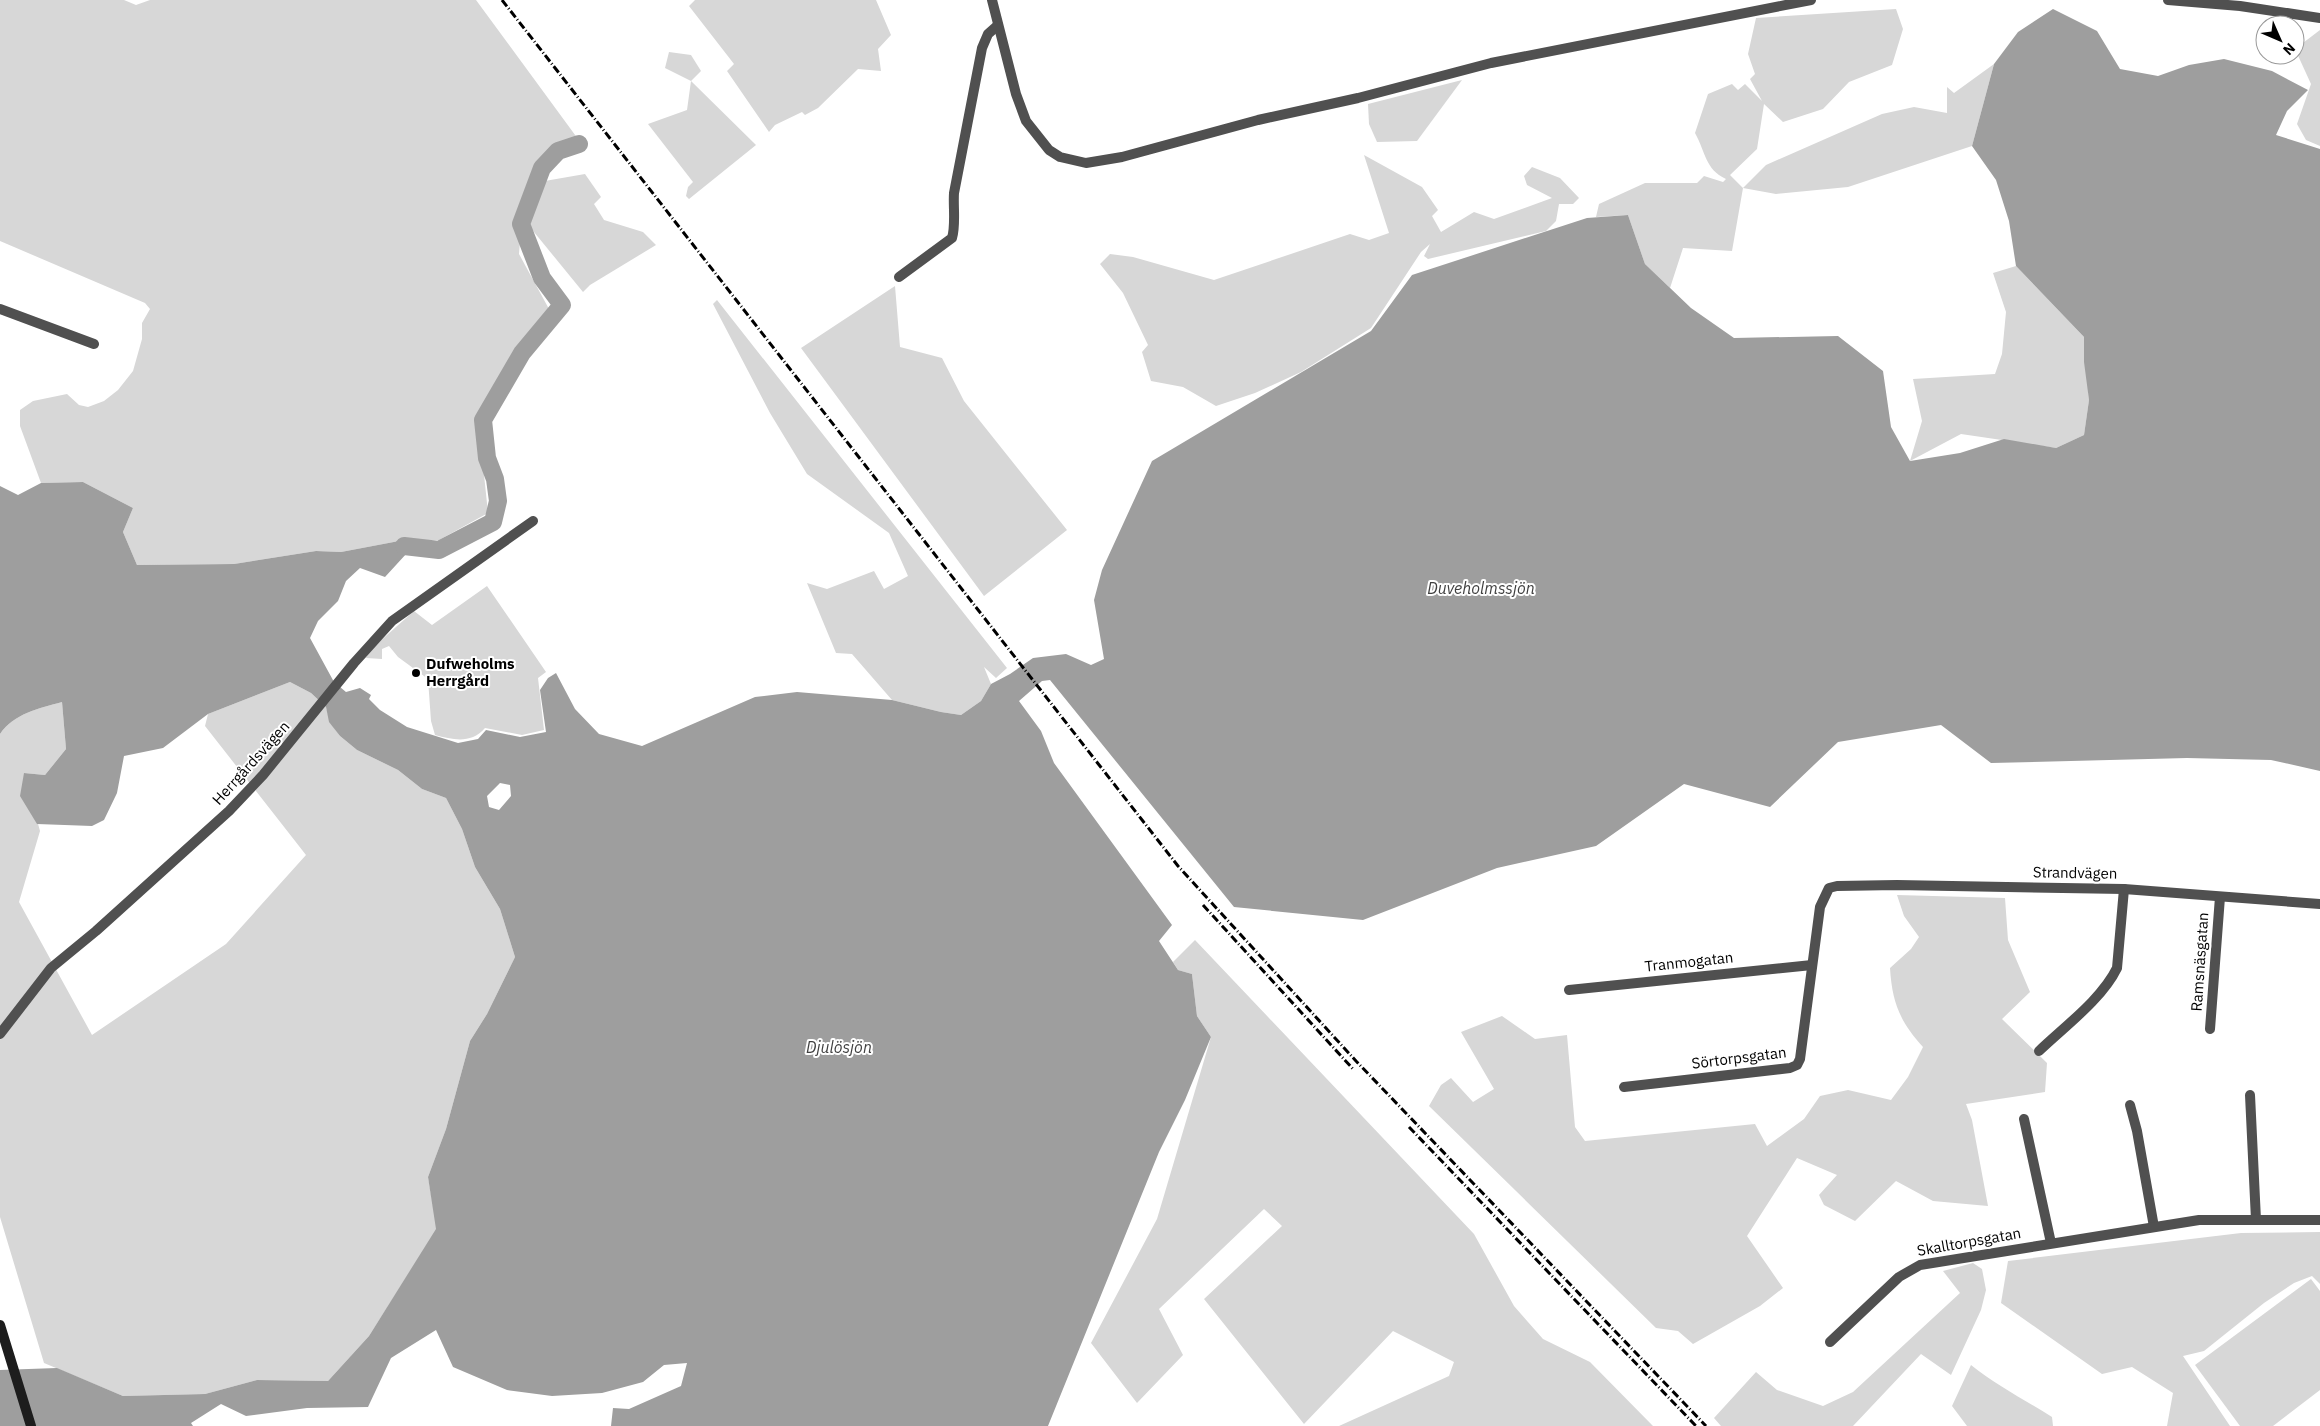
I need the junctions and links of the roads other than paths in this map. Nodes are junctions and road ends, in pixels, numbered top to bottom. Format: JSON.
{"nodes":[{"id":1,"x":992,"y":0,"type":"edge"},
{"id":2,"x":1812,"y":0,"type":"edge"},
{"id":3,"x":2168,"y":0,"type":"edge"},
{"id":4,"x":2320,"y":18,"type":"edge"},
{"id":5,"x":997,"y":26,"type":"junction"},
{"id":6,"x":899,"y":277,"type":"dead end"},
{"id":7,"x":0,"y":309,"type":"edge"},
{"id":8,"x":94,"y":344,"type":"dead end"},
{"id":9,"x":533,"y":521,"type":"dead end"},
{"id":10,"x":1828,"y":888,"type":"joint"},
{"id":11,"x":2124,"y":889,"type":"junction"},
{"id":12,"x":2220,"y":897,"type":"junction"},
{"id":13,"x":2320,"y":904,"type":"edge"},
{"id":14,"x":1812,"y":965,"type":"junction"},
{"id":15,"x":1569,"y":990,"type":"dead end"},
{"id":16,"x":2210,"y":1029,"type":"dead end"},
{"id":17,"x":0,"y":1034,"type":"edge"},
{"id":18,"x":2039,"y":1051,"type":"dead end"},
{"id":19,"x":1624,"y":1087,"type":"dead end"},
{"id":20,"x":2250,"y":1095,"type":"dead end"},
{"id":21,"x":2130,"y":1105,"type":"dead end"},
{"id":22,"x":2024,"y":1119,"type":"dead end"},
{"id":23,"x":2256,"y":1220,"type":"junction"},
{"id":24,"x":2320,"y":1220,"type":"edge"},
{"id":25,"x":2154,"y":1227,"type":"junction"},
{"id":26,"x":2051,"y":1243,"type":"junction"},
{"id":27,"x":0,"y":1325,"type":"edge"},
{"id":28,"x":1830,"y":1342,"type":"dead end"},
{"id":29,"x":31,"y":1426,"type":"edge"}],
"edges":[{"from":1,"to":5,"type":"street"},
{"from":2,"to":5,"type":"street"},
{"from":3,"to":4,"type":"street"},
{"from":5,"to":6,"type":"street"},
{"from":7,"to":8,"type":"street"},
{"from":9,"to":17,"type":"street","name":"Herrgårdsvägen"},
{"from":10,"to":11,"type":"street","name":"Strandvägen"},
{"from":10,"to":14,"type":"street","name":"Sörtorpsgatan"},
{"from":11,"to":12,"type":"street","name":"Strandvägen"},
{"from":11,"to":18,"type":"street"},
{"from":12,"to":13,"type":"street","name":"Strandvägen"},
{"from":12,"to":16,"type":"street","name":"Ramsnäsgatan"},
{"from":14,"to":15,"type":"street","name":"Tranmogatan"},
{"from":14,"to":19,"type":"street","name":"Sörtorpsgatan"},
{"from":20,"to":23,"type":"street"},
{"from":21,"to":25,"type":"street"},
{"from":22,"to":26,"type":"street"},
{"from":23,"to":24,"type":"street","name":"Skalltorpsgatan"},
{"from":23,"to":25,"type":"street","name":"Skalltorpsgatan"},
{"from":25,"to":26,"type":"street","name":"Skalltorpsgatan"},
{"from":26,"to":28,"type":"street","name":"Skalltorpsgatan"},
{"from":27,"to":29,"type":"main road"}]}
